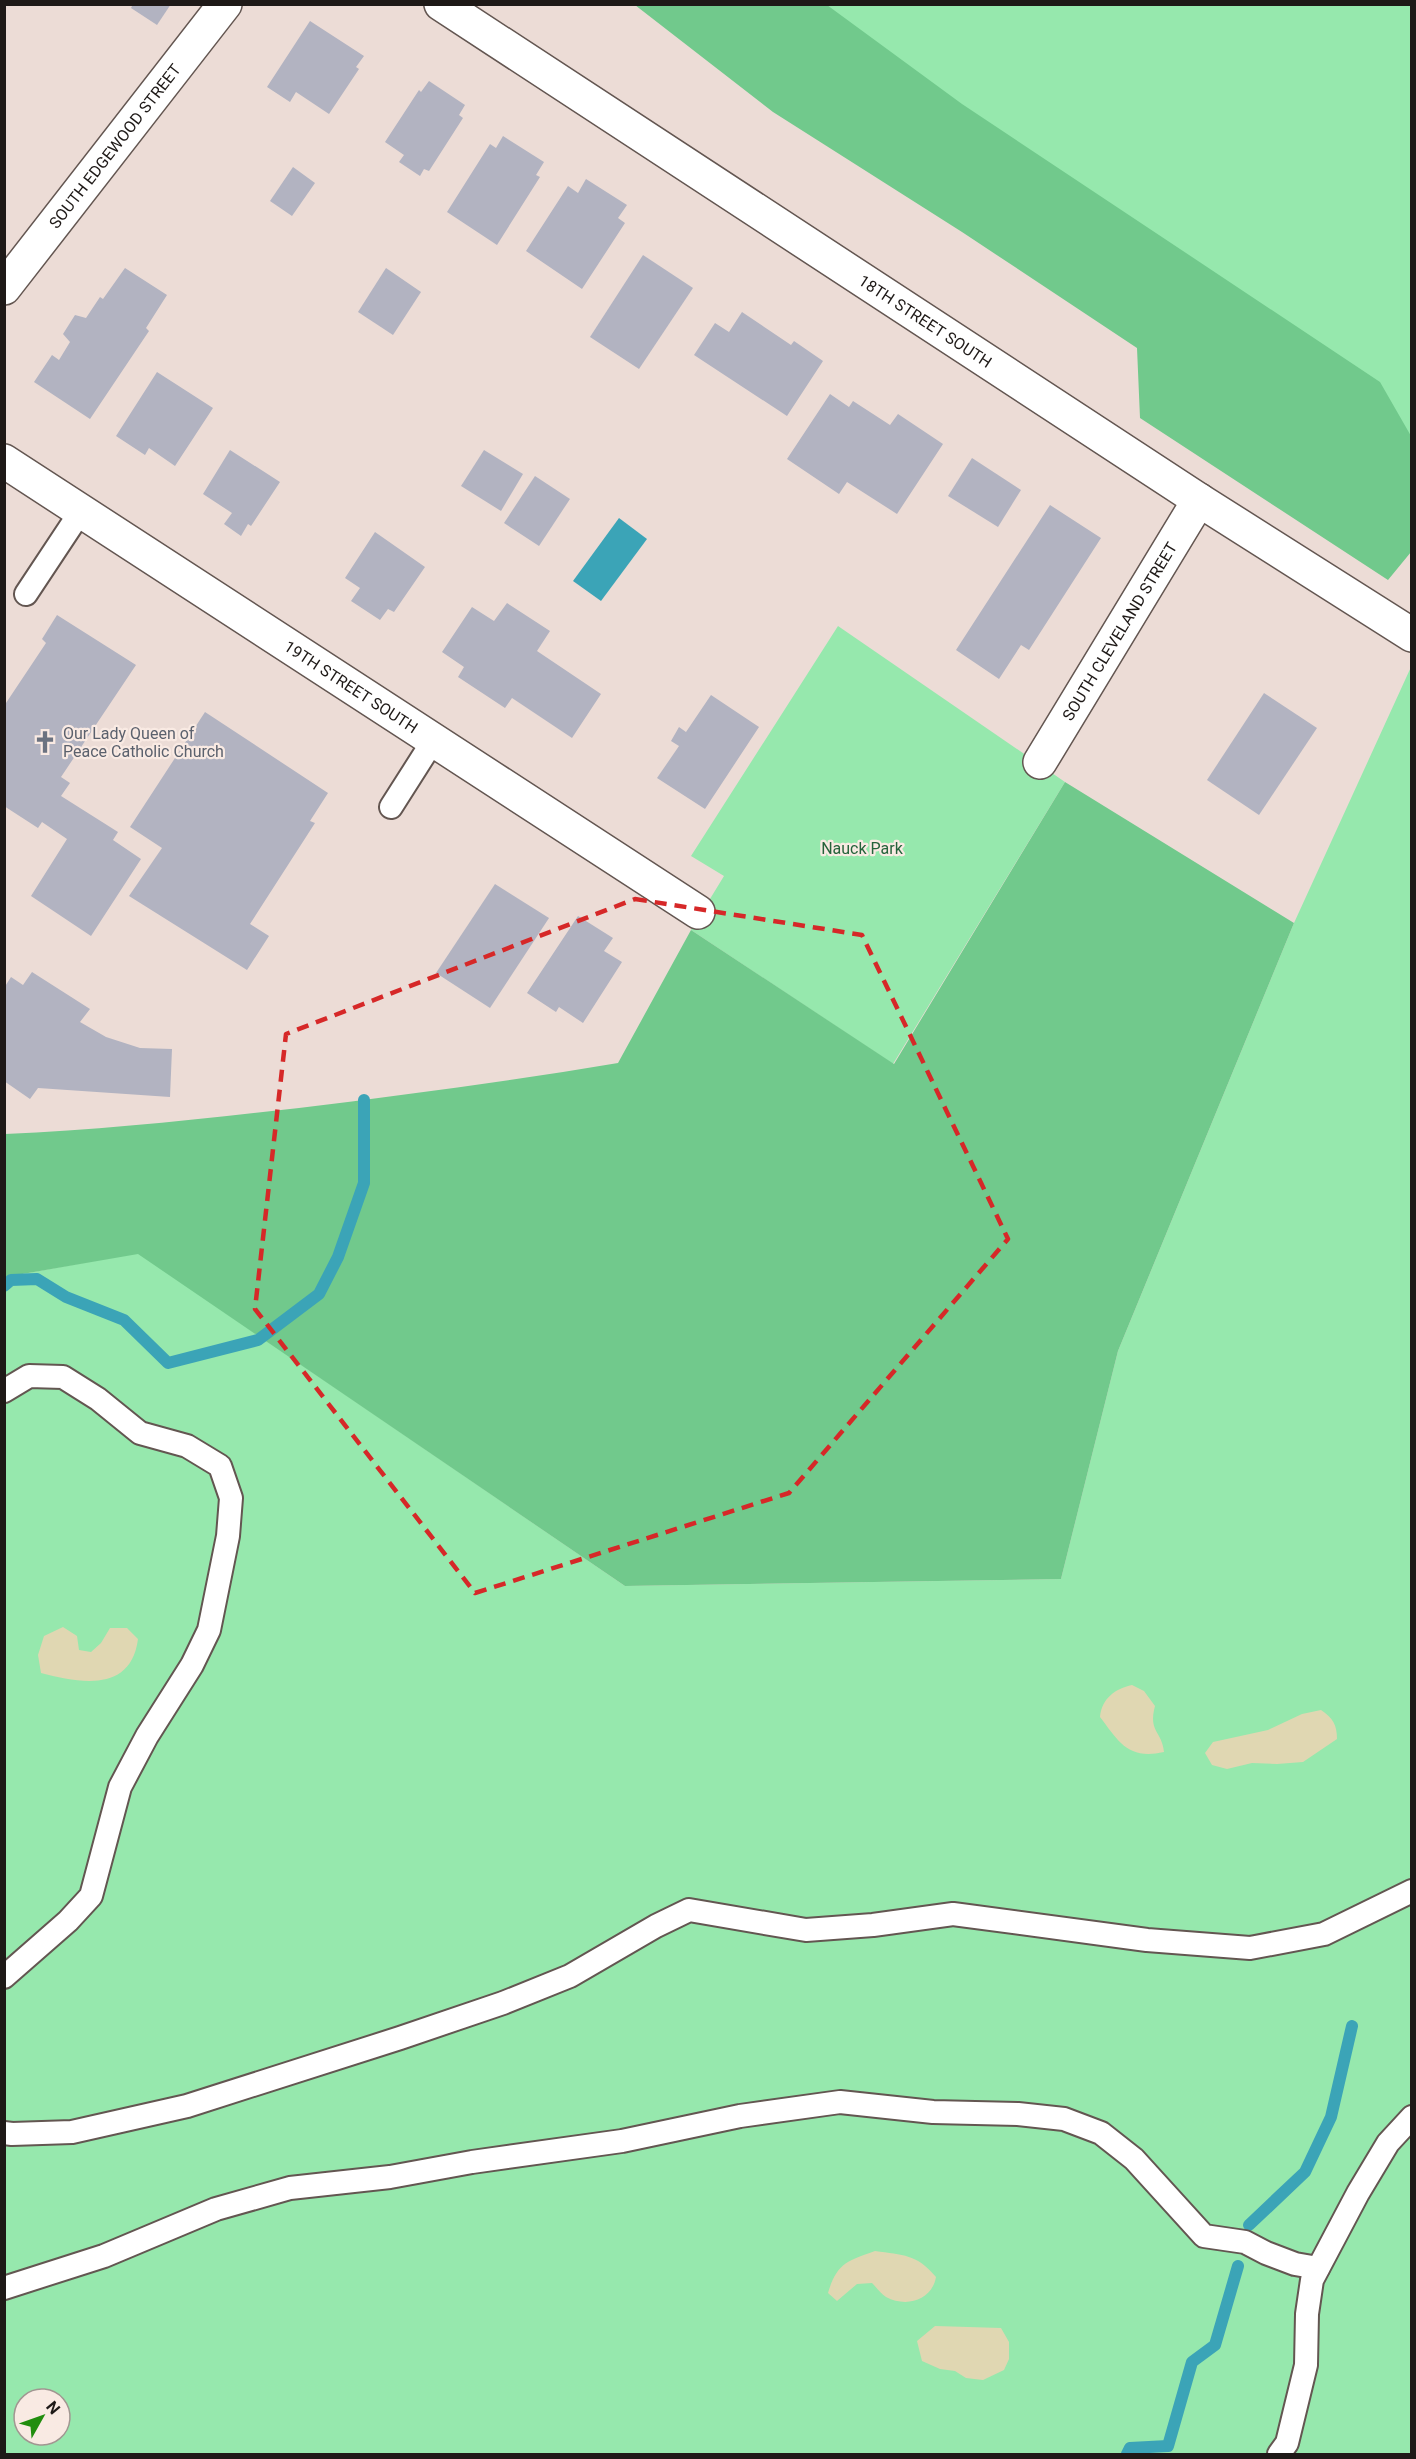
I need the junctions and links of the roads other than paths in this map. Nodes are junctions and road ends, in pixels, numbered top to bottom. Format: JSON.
{"nodes":[{"id":1,"x":225,"y":4,"type":"edge"},
{"id":2,"x":441,"y":4,"type":"edge"},
{"id":3,"x":4,"y":288,"type":"edge"},
{"id":4,"x":4,"y":461,"type":"edge"},
{"id":5,"x":1199,"y":500,"type":"junction"},
{"id":6,"x":81,"y":511,"type":"junction"},
{"id":7,"x":26,"y":594,"type":"dead end"},
{"id":8,"x":1412,"y":634,"type":"edge"},
{"id":9,"x":433,"y":741,"type":"junction"},
{"id":10,"x":1040,"y":762,"type":"dead end"},
{"id":11,"x":391,"y":807,"type":"dead end"},
{"id":12,"x":698,"y":912,"type":"dead end"},
{"id":13,"x":4,"y":1391,"type":"edge"},
{"id":14,"x":1412,"y":1891,"type":"edge"},
{"id":15,"x":4,"y":1977,"type":"edge"},
{"id":16,"x":1412,"y":2117,"type":"edge"},
{"id":17,"x":4,"y":2133,"type":"edge"},
{"id":18,"x":1318,"y":2268,"type":"junction"},
{"id":19,"x":4,"y":2288,"type":"edge"},
{"id":20,"x":1279,"y":2454,"type":"edge"}],
"edges":[{"from":1,"to":3,"type":"street","name":"SOUTH EDGEWOOD STREET"},
{"from":2,"to":5,"type":"street","name":"18TH STREET SOUTH"},
{"from":4,"to":6,"type":"street","name":"19TH STREET SOUTH"},
{"from":5,"to":8,"type":"street","name":"18TH STREET SOUTH"},
{"from":5,"to":10,"type":"street","name":"SOUTH CLEVELAND STREET"},
{"from":6,"to":7,"type":"lane"},
{"from":6,"to":9,"type":"street","name":"19TH STREET SOUTH"},
{"from":9,"to":11,"type":"lane"},
{"from":9,"to":12,"type":"street","name":"19TH STREET SOUTH"},
{"from":13,"to":15,"type":"lane"},
{"from":14,"to":17,"type":"lane"},
{"from":16,"to":18,"type":"lane"},
{"from":18,"to":19,"type":"lane"},
{"from":18,"to":20,"type":"lane"}]}
